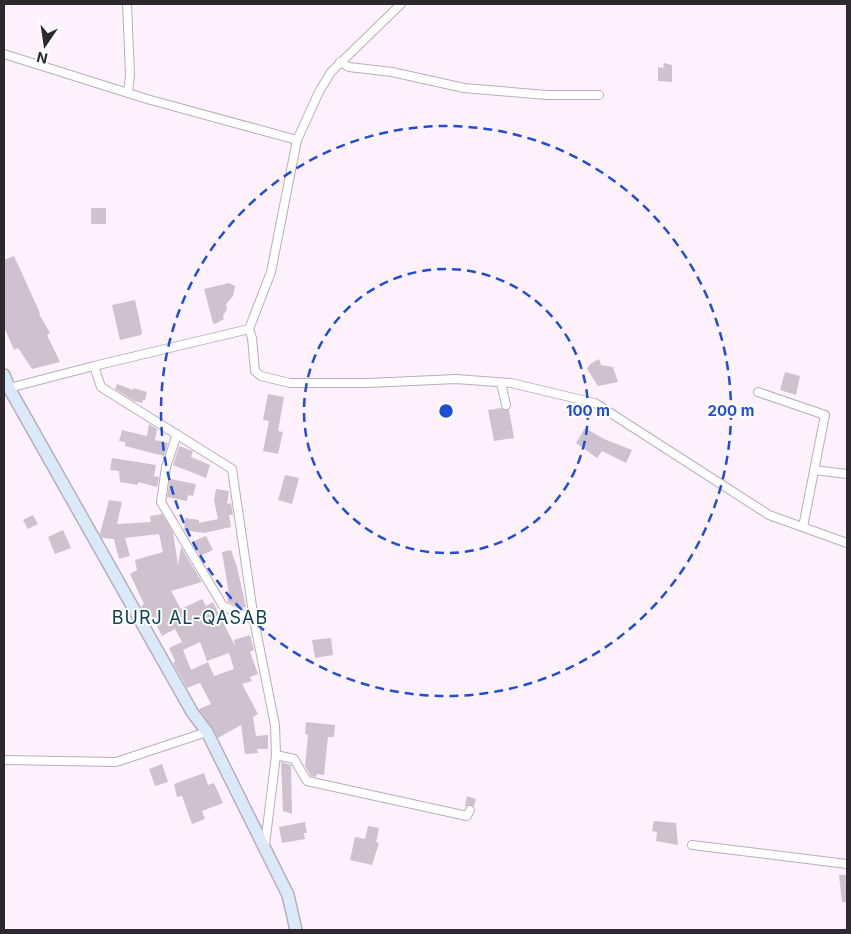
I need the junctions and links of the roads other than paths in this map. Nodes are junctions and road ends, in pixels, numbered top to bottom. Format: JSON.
{"nodes":[{"id":1,"x":127,"y":4,"type":"edge"},
{"id":2,"x":401,"y":4,"type":"edge"},
{"id":3,"x":4,"y":54,"type":"edge"},
{"id":4,"x":340,"y":62,"type":"junction"},
{"id":5,"x":128,"y":93,"type":"junction"},
{"id":6,"x":599,"y":95,"type":"dead end"},
{"id":7,"x":297,"y":140,"type":"junction"},
{"id":8,"x":249,"y":329,"type":"junction"},
{"id":9,"x":94,"y":366,"type":"junction"},
{"id":10,"x":4,"y":374,"type":"edge"},
{"id":11,"x":501,"y":383,"type":"junction"},
{"id":12,"x":6,"y":386,"type":"edge"},
{"id":13,"x":758,"y":392,"type":"dead end"},
{"id":14,"x":506,"y":405,"type":"dead end"},
{"id":15,"x":177,"y":434,"type":"junction"},
{"id":16,"x":814,"y":470,"type":"junction"},
{"id":17,"x":847,"y":474,"type":"edge"},
{"id":18,"x":803,"y":527,"type":"junction"},
{"id":19,"x":847,"y":543,"type":"edge"},
{"id":20,"x":254,"y":620,"type":"junction"},
{"id":21,"x":207,"y":732,"type":"junction"},
{"id":22,"x":276,"y":755,"type":"junction"},
{"id":23,"x":4,"y":760,"type":"edge"},
{"id":24,"x":470,"y":810,"type":"dead end"},
{"id":25,"x":265,"y":844,"type":"junction"},
{"id":26,"x":692,"y":845,"type":"dead end"},
{"id":27,"x":847,"y":864,"type":"edge"},
{"id":28,"x":296,"y":930,"type":"edge"}],
"edges":[{"from":1,"to":5,"type":"street"},
{"from":2,"to":4,"type":"street"},
{"from":3,"to":5,"type":"street"},
{"from":4,"to":6,"type":"street"},
{"from":4,"to":7,"type":"street"},
{"from":5,"to":7,"type":"street"},
{"from":7,"to":8,"type":"street"},
{"from":8,"to":9,"type":"street"},
{"from":8,"to":11,"type":"street"},
{"from":9,"to":12,"type":"street"},
{"from":9,"to":15,"type":"street"},
{"from":10,"to":12,"type":"main road"},
{"from":11,"to":14,"type":"street"},
{"from":11,"to":18,"type":"street"},
{"from":12,"to":21,"type":"main road"},
{"from":13,"to":16,"type":"street"},
{"from":15,"to":20,"type":"street"},
{"from":15,"to":20,"type":"street"},
{"from":16,"to":17,"type":"street"},
{"from":16,"to":18,"type":"street"},
{"from":18,"to":19,"type":"street"},
{"from":20,"to":22,"type":"street"},
{"from":21,"to":23,"type":"street"},
{"from":21,"to":25,"type":"main road"},
{"from":22,"to":24,"type":"street"},
{"from":22,"to":25,"type":"street"},
{"from":25,"to":28,"type":"main road"},
{"from":26,"to":27,"type":"street"}]}
